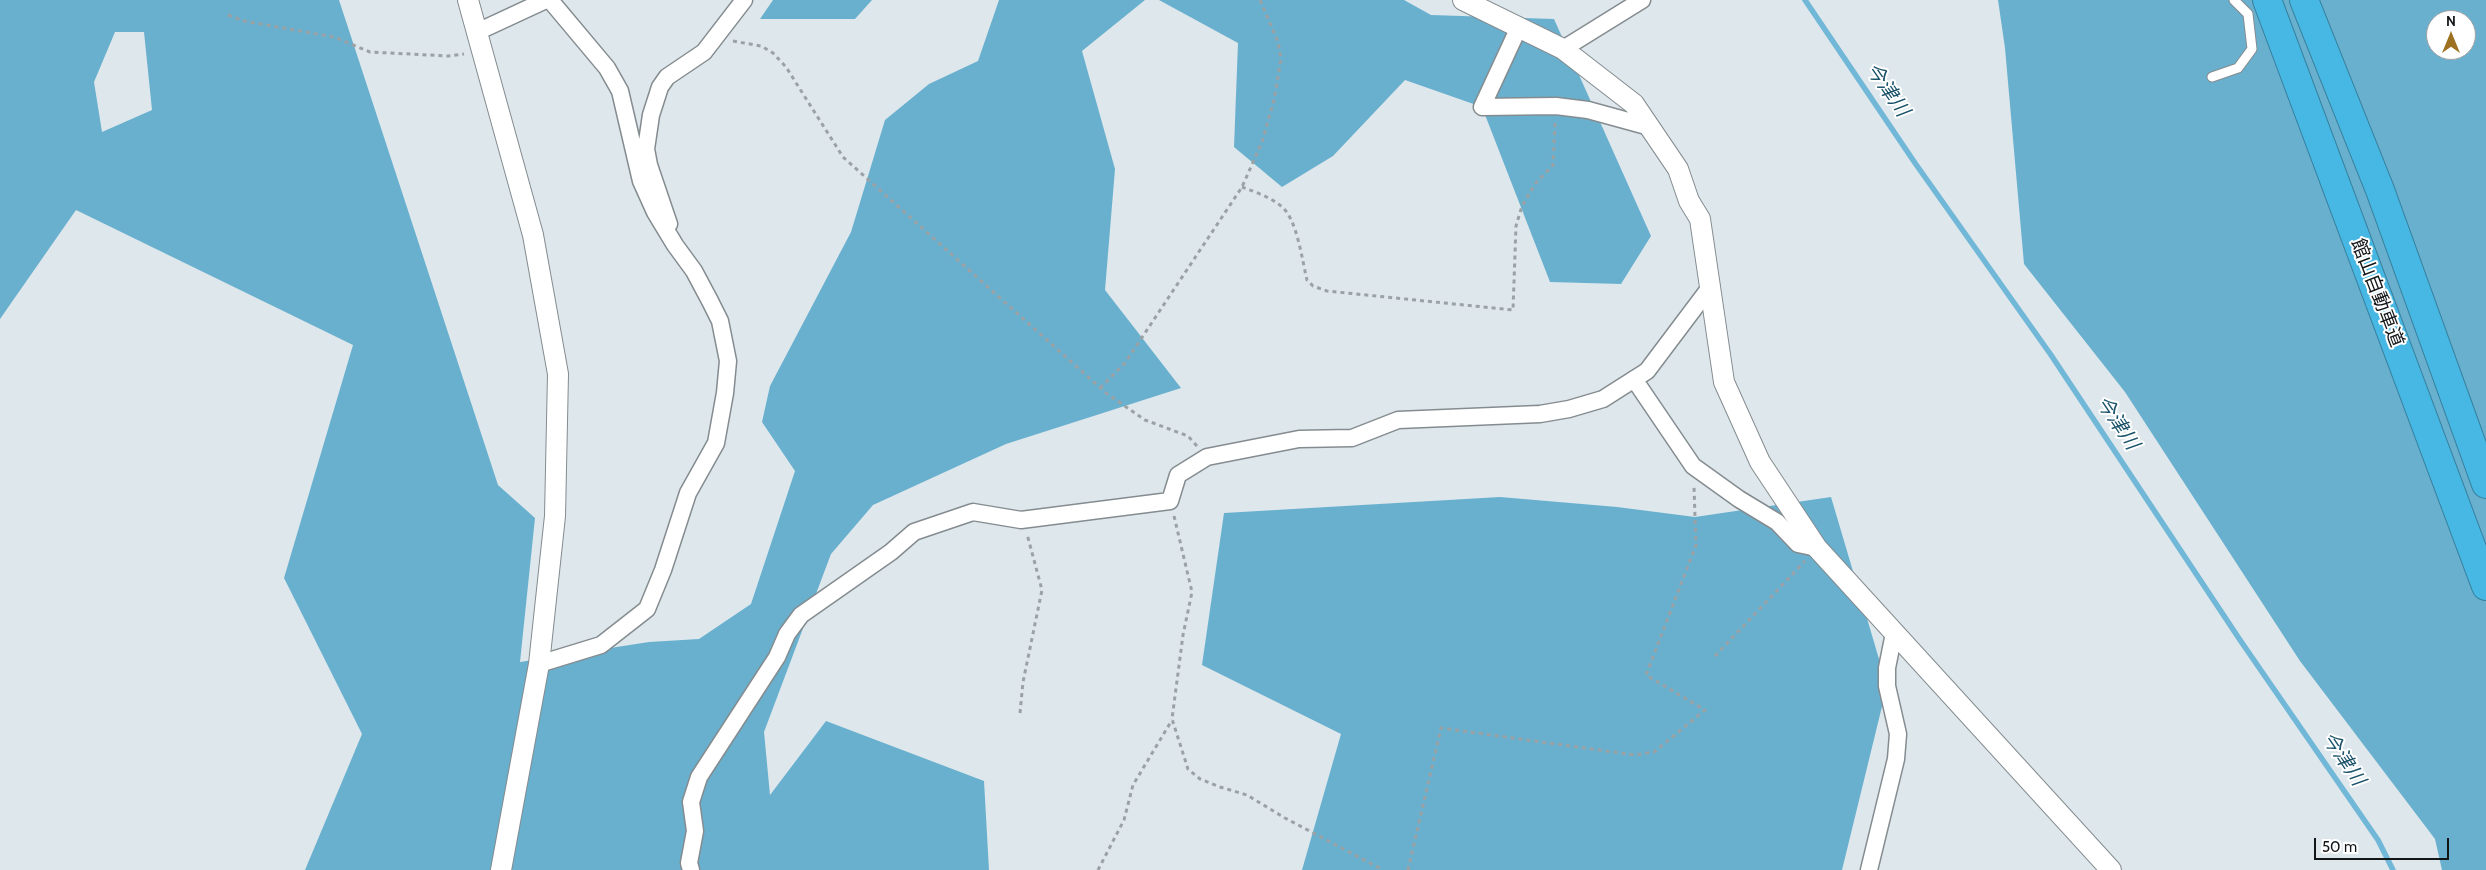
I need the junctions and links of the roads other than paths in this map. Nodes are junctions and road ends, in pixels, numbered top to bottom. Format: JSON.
{"nodes":[{"id":1,"x":468,"y":0,"type":"edge"},
{"id":2,"x":546,"y":0,"type":"edge"},
{"id":3,"x":550,"y":0,"type":"edge"},
{"id":4,"x":744,"y":0,"type":"edge"},
{"id":5,"x":1463,"y":0,"type":"edge"},
{"id":6,"x":1642,"y":0,"type":"edge"},
{"id":7,"x":2234,"y":0,"type":"edge"},
{"id":8,"x":2267,"y":0,"type":"edge"},
{"id":9,"x":2304,"y":0,"type":"edge"},
{"id":10,"x":1519,"y":27,"type":"junction"},
{"id":11,"x":477,"y":32,"type":"junction"},
{"id":12,"x":1563,"y":49,"type":"junction"},
{"id":13,"x":2212,"y":77,"type":"dead end"},
{"id":14,"x":1650,"y":127,"type":"junction"},
{"id":15,"x":675,"y":245,"type":"junction"},
{"id":16,"x":1711,"y":286,"type":"junction"},
{"id":17,"x":1634,"y":379,"type":"junction"},
{"id":18,"x":2486,"y":484,"type":"edge"},
{"id":19,"x":1817,"y":548,"type":"junction"},
{"id":20,"x":2486,"y":586,"type":"edge"},
{"id":21,"x":1894,"y":633,"type":"junction"},
{"id":22,"x":539,"y":664,"type":"junction"},
{"id":23,"x":501,"y":870,"type":"edge"},
{"id":24,"x":691,"y":870,"type":"edge"},
{"id":25,"x":1870,"y":870,"type":"edge"},
{"id":26,"x":2111,"y":870,"type":"edge"}],
"edges":[{"from":1,"to":11,"type":"street"},
{"from":2,"to":11,"type":"street"},
{"from":3,"to":15,"type":"street"},
{"from":4,"to":15,"type":"street"},
{"from":5,"to":10,"type":"street"},
{"from":6,"to":12,"type":"street"},
{"from":7,"to":13,"type":"lane"},
{"from":8,"to":20,"type":"highway","name":"館山自動車道"},
{"from":9,"to":18,"type":"highway","name":"館山自動車道"},
{"from":10,"to":12,"type":"street"},
{"from":10,"to":14,"type":"street"},
{"from":11,"to":22,"type":"street"},
{"from":12,"to":14,"type":"street"},
{"from":14,"to":16,"type":"street"},
{"from":15,"to":22,"type":"street"},
{"from":16,"to":17,"type":"street"},
{"from":16,"to":19,"type":"street"},
{"from":17,"to":19,"type":"street"},
{"from":17,"to":24,"type":"street"},
{"from":19,"to":21,"type":"street"},
{"from":21,"to":25,"type":"street"},
{"from":21,"to":26,"type":"street"},
{"from":22,"to":23,"type":"street"}]}
